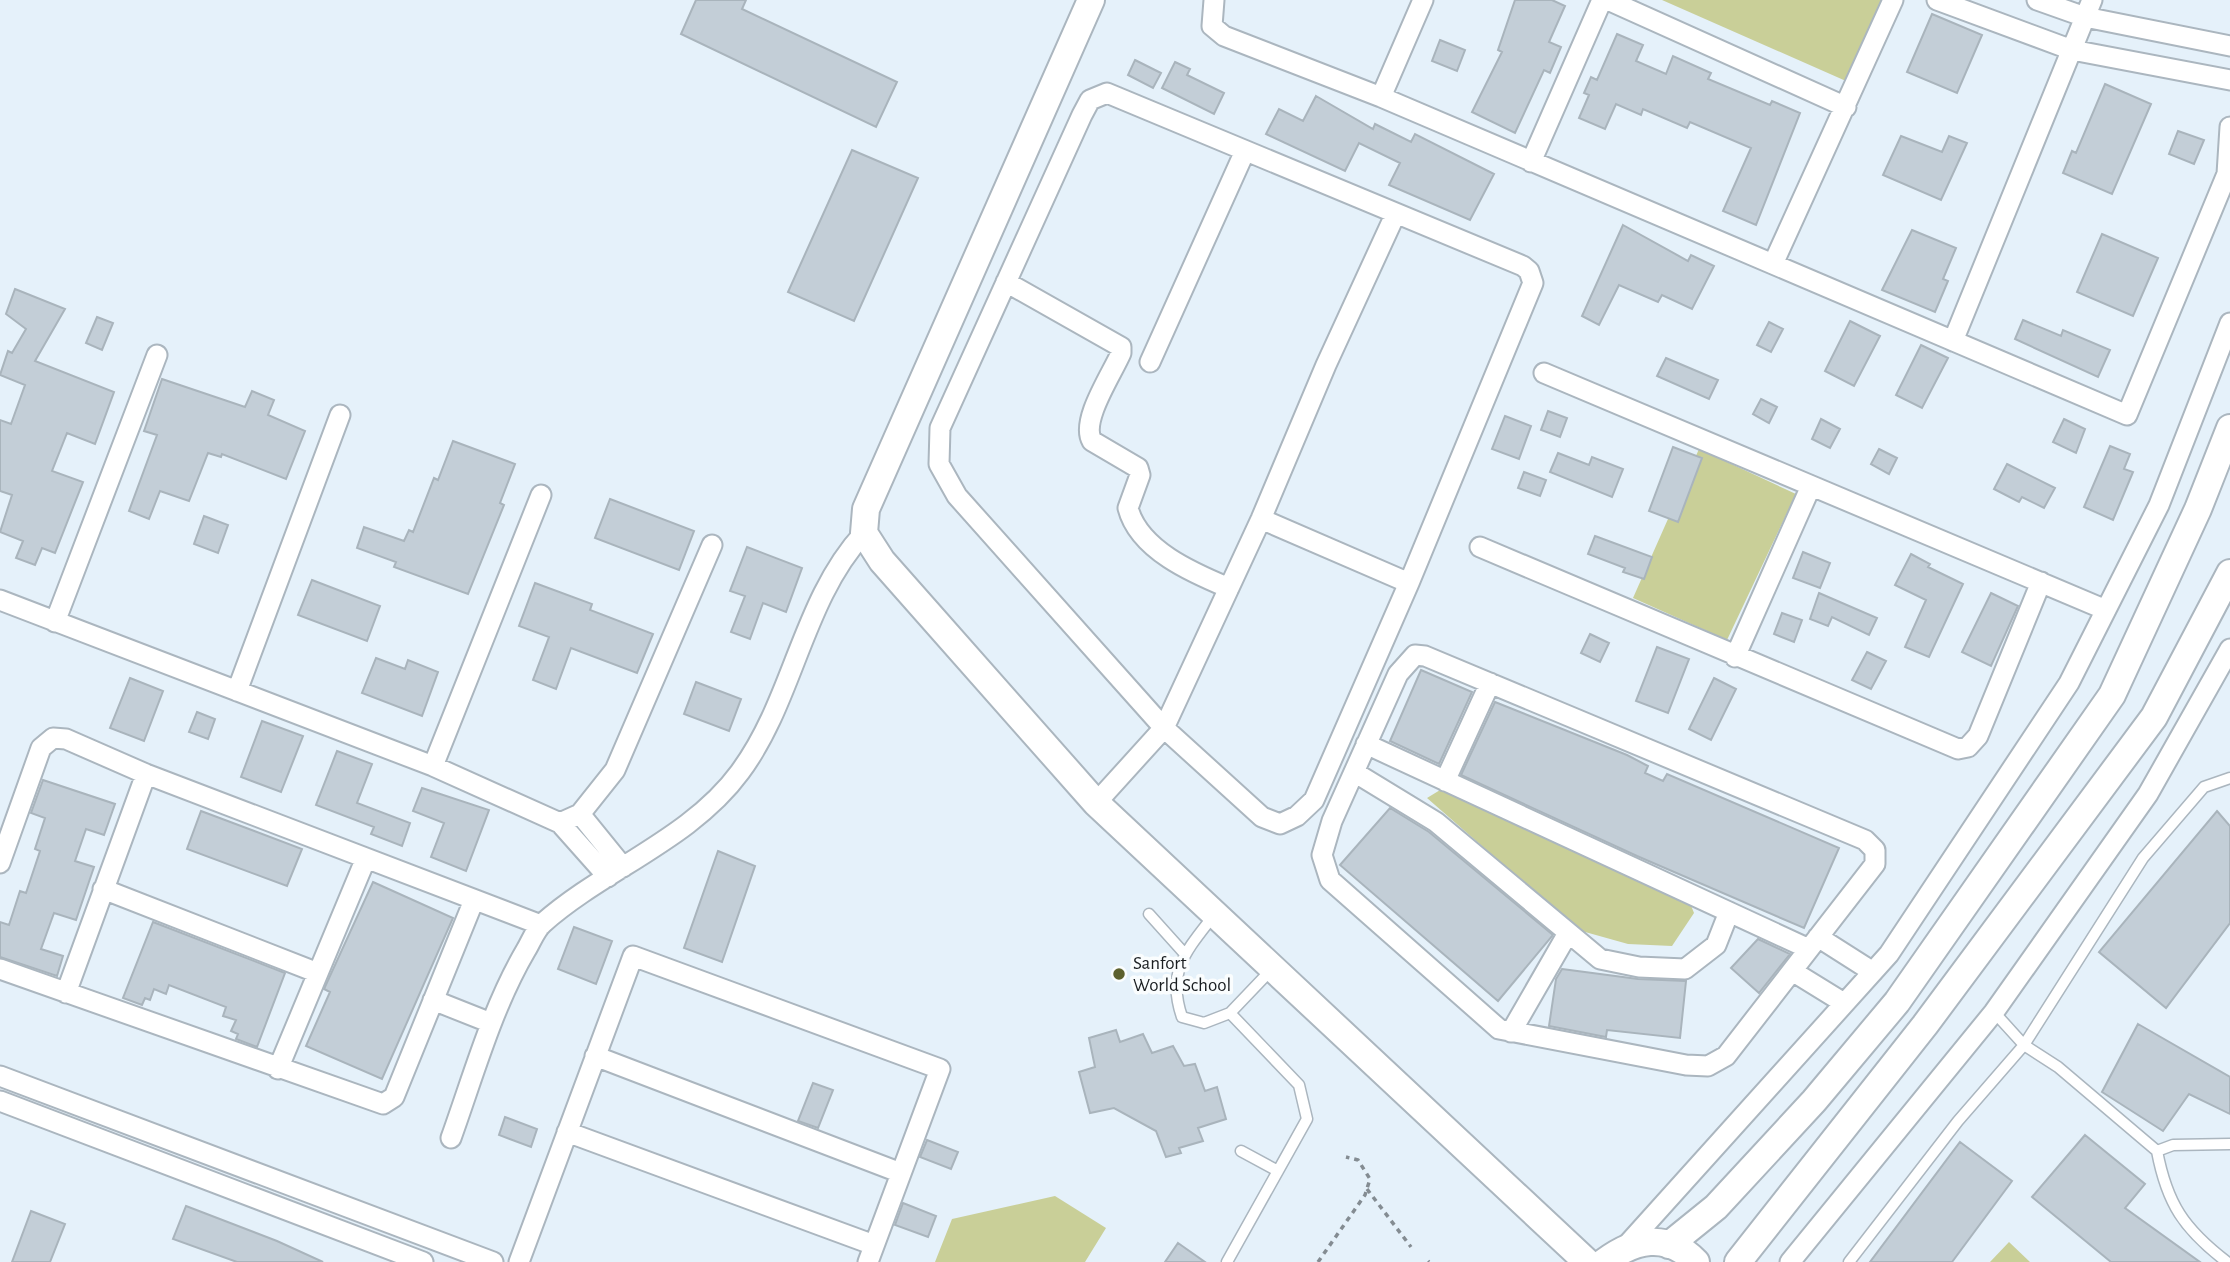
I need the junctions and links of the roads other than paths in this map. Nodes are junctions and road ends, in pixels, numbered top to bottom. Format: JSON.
{"nodes":[{"id":1,"x":1091,"y":0,"type":"edge"},
{"id":2,"x":1214,"y":0,"type":"edge"},
{"id":3,"x":1423,"y":0,"type":"edge"},
{"id":4,"x":1605,"y":0,"type":"edge"},
{"id":5,"x":1893,"y":0,"type":"edge"},
{"id":6,"x":1937,"y":0,"type":"edge"},
{"id":7,"x":2037,"y":0,"type":"edge"},
{"id":8,"x":2088,"y":8,"type":"edge"},
{"id":9,"x":2230,"y":46,"type":"edge"},
{"id":10,"x":2072,"y":50,"type":"junction"},
{"id":11,"x":2230,"y":80,"type":"edge"},
{"id":12,"x":1381,"y":97,"type":"junction"},
{"id":13,"x":1846,"y":107,"type":"junction"},
{"id":14,"x":2230,"y":127,"type":"edge"},
{"id":15,"x":1245,"y":151,"type":"junction"},
{"id":16,"x":1531,"y":162,"type":"junction"},
{"id":17,"x":1395,"y":215,"type":"junction"},
{"id":18,"x":1773,"y":264,"type":"junction"},
{"id":19,"x":1006,"y":282,"type":"junction"},
{"id":20,"x":2230,"y":323,"type":"edge"},
{"id":21,"x":1953,"y":341,"type":"junction"},
{"id":22,"x":157,"y":355,"type":"dead end"},
{"id":23,"x":1150,"y":362,"type":"dead end"},
{"id":24,"x":1544,"y":373,"type":"dead end"},
{"id":25,"x":340,"y":415,"type":"dead end"},
{"id":26,"x":2230,"y":428,"type":"edge"},
{"id":27,"x":1811,"y":486,"type":"junction"},
{"id":28,"x":541,"y":495,"type":"dead end"},
{"id":29,"x":1261,"y":519,"type":"junction"},
{"id":30,"x":864,"y":533,"type":"junction"},
{"id":31,"x":712,"y":545,"type":"dead end"},
{"id":32,"x":1480,"y":547,"type":"dead end"},
{"id":33,"x":2230,"y":573,"type":"edge"},
{"id":34,"x":2042,"y":582,"type":"junction"},
{"id":35,"x":1409,"y":583,"type":"junction"},
{"id":36,"x":1229,"y":588,"type":"junction"},
{"id":37,"x":0,"y":600,"type":"edge"},
{"id":38,"x":2106,"y":610,"type":"junction"},
{"id":39,"x":55,"y":621,"type":"junction"},
{"id":40,"x":2230,"y":649,"type":"edge"},
{"id":41,"x":1735,"y":657,"type":"junction"},
{"id":42,"x":1490,"y":683,"type":"junction"},
{"id":43,"x":237,"y":691,"type":"junction"},
{"id":44,"x":1164,"y":728,"type":"junction"},
{"id":45,"x":1366,"y":744,"type":"junction"},
{"id":46,"x":433,"y":766,"type":"junction"},
{"id":47,"x":1354,"y":772,"type":"junction"},
{"id":48,"x":146,"y":774,"type":"junction"},
{"id":49,"x":2230,"y":778,"type":"edge"},
{"id":50,"x":1445,"y":781,"type":"junction"},
{"id":51,"x":1096,"y":803,"type":"junction"},
{"id":52,"x":580,"y":814,"type":"junction"},
{"id":53,"x":560,"y":823,"type":"junction"},
{"id":54,"x":366,"y":858,"type":"junction"},
{"id":55,"x":0,"y":863,"type":"edge"},
{"id":56,"x":615,"y":872,"type":"junction"},
{"id":57,"x":103,"y":889,"type":"junction"},
{"id":58,"x":474,"y":900,"type":"junction"},
{"id":59,"x":1729,"y":912,"type":"junction"},
{"id":60,"x":1149,"y":915,"type":"dead end"},
{"id":61,"x":1215,"y":915,"type":"junction"},
{"id":62,"x":541,"y":925,"type":"junction"},
{"id":63,"x":1568,"y":933,"type":"junction"},
{"id":64,"x":1814,"y":943,"type":"junction"},
{"id":65,"x":1184,"y":953,"type":"junction"},
{"id":66,"x":0,"y":969,"type":"edge"},
{"id":67,"x":1273,"y":969,"type":"junction"},
{"id":68,"x":1792,"y":971,"type":"junction"},
{"id":69,"x":1873,"y":972,"type":"junction"},
{"id":70,"x":318,"y":973,"type":"junction"},
{"id":71,"x":66,"y":993,"type":"junction"},
{"id":72,"x":433,"y":1000,"type":"junction"},
{"id":73,"x":1844,"y":1003,"type":"junction"},
{"id":74,"x":1993,"y":1012,"type":"junction"},
{"id":75,"x":1230,"y":1013,"type":"junction"},
{"id":76,"x":491,"y":1023,"type":"junction"},
{"id":77,"x":1511,"y":1032,"type":"junction"},
{"id":78,"x":2025,"y":1045,"type":"junction"},
{"id":79,"x":595,"y":1056,"type":"junction"},
{"id":80,"x":278,"y":1069,"type":"junction"},
{"id":81,"x":0,"y":1076,"type":"edge"},
{"id":82,"x":0,"y":1101,"type":"edge"},
{"id":83,"x":567,"y":1132,"type":"junction"},
{"id":84,"x":452,"y":1138,"type":"dead end"},
{"id":85,"x":2230,"y":1144,"type":"edge"},
{"id":86,"x":1241,"y":1151,"type":"dead end"},
{"id":87,"x":2157,"y":1151,"type":"junction"},
{"id":88,"x":1278,"y":1171,"type":"junction"},
{"id":89,"x":901,"y":1173,"type":"junction"},
{"id":90,"x":423,"y":1236,"type":"junction"},
{"id":91,"x":1668,"y":1245,"type":"junction"},
{"id":92,"x":1626,"y":1246,"type":"junction"},
{"id":93,"x":871,"y":1254,"type":"edge"},
{"id":94,"x":417,"y":1261,"type":"edge"},
{"id":95,"x":493,"y":1262,"type":"edge"},
{"id":96,"x":519,"y":1262,"type":"edge"},
{"id":97,"x":1227,"y":1262,"type":"edge"},
{"id":98,"x":1587,"y":1262,"type":"edge"},
{"id":99,"x":1604,"y":1262,"type":"edge"},
{"id":100,"x":1696,"y":1262,"type":"edge"},
{"id":101,"x":1738,"y":1262,"type":"edge"},
{"id":102,"x":1790,"y":1262,"type":"edge"},
{"id":103,"x":1849,"y":1262,"type":"edge"},
{"id":104,"x":2227,"y":1262,"type":"edge"}],
"edges":[{"from":1,"to":30,"type":"street"},
{"from":2,"to":12,"type":"street"},
{"from":3,"to":12,"type":"street"},
{"from":4,"to":13,"type":"street"},
{"from":4,"to":16,"type":"street"},
{"from":5,"to":13,"type":"street"},
{"from":6,"to":10,"type":"street"},
{"from":7,"to":8,"type":"street"},
{"from":8,"to":9,"type":"street"},
{"from":8,"to":10,"type":"street"},
{"from":10,"to":11,"type":"street"},
{"from":10,"to":21,"type":"street"},
{"from":12,"to":16,"type":"street"},
{"from":13,"to":18,"type":"street"},
{"from":14,"to":21,"type":"street"},
{"from":15,"to":17,"type":"street"},
{"from":15,"to":19,"type":"street"},
{"from":15,"to":23,"type":"street"},
{"from":16,"to":18,"type":"street"},
{"from":17,"to":29,"type":"street"},
{"from":17,"to":35,"type":"street"},
{"from":18,"to":21,"type":"street"},
{"from":19,"to":36,"type":"street"},
{"from":19,"to":44,"type":"street"},
{"from":20,"to":38,"type":"street"},
{"from":22,"to":39,"type":"street"},
{"from":24,"to":27,"type":"street"},
{"from":25,"to":43,"type":"street"},
{"from":26,"to":91,"type":"street"},
{"from":27,"to":34,"type":"street"},
{"from":27,"to":41,"type":"street"},
{"from":28,"to":46,"type":"street"},
{"from":29,"to":35,"type":"street"},
{"from":29,"to":36,"type":"street"},
{"from":30,"to":51,"type":"street"},
{"from":30,"to":56,"type":"street"},
{"from":31,"to":52,"type":"street"},
{"from":32,"to":41,"type":"street"},
{"from":33,"to":101,"type":"street"},
{"from":34,"to":38,"type":"street"},
{"from":34,"to":41,"type":"street"},
{"from":35,"to":44,"type":"street"},
{"from":36,"to":44,"type":"street"},
{"from":37,"to":39,"type":"street"},
{"from":38,"to":69,"type":"street"},
{"from":39,"to":43,"type":"street"},
{"from":40,"to":74,"type":"street"},
{"from":42,"to":45,"type":"street"},
{"from":42,"to":50,"type":"street"},
{"from":42,"to":64,"type":"street"},
{"from":43,"to":46,"type":"street"},
{"from":44,"to":51,"type":"street"},
{"from":45,"to":47,"type":"street"},
{"from":45,"to":50,"type":"street"},
{"from":46,"to":53,"type":"street"},
{"from":47,"to":63,"type":"street"},
{"from":47,"to":77,"type":"street"},
{"from":48,"to":54,"type":"street"},
{"from":48,"to":55,"type":"street"},
{"from":48,"to":57,"type":"street"},
{"from":49,"to":78,"type":"lane"},
{"from":50,"to":59,"type":"street"},
{"from":51,"to":61,"type":"street"},
{"from":52,"to":53,"type":"street"},
{"from":52,"to":56,"type":"street"},
{"from":53,"to":56,"type":"street"},
{"from":54,"to":58,"type":"street"},
{"from":54,"to":70,"type":"street"},
{"from":56,"to":62,"type":"street"},
{"from":57,"to":70,"type":"street"},
{"from":57,"to":71,"type":"street"},
{"from":58,"to":62,"type":"street"},
{"from":58,"to":72,"type":"street"},
{"from":59,"to":63,"type":"street"},
{"from":59,"to":64,"type":"street"},
{"from":60,"to":65,"type":"lane"},
{"from":61,"to":65,"type":"lane"},
{"from":61,"to":67,"type":"street"},
{"from":62,"to":76,"type":"street"},
{"from":63,"to":77,"type":"street"},
{"from":64,"to":68,"type":"street"},
{"from":64,"to":69,"type":"street"},
{"from":65,"to":75,"type":"lane"},
{"from":66,"to":71,"type":"street"},
{"from":67,"to":75,"type":"lane"},
{"from":67,"to":98,"type":"street"},
{"from":68,"to":73,"type":"street"},
{"from":68,"to":77,"type":"street"},
{"from":69,"to":73,"type":"street"},
{"from":70,"to":80,"type":"street"},
{"from":71,"to":80,"type":"street"},
{"from":72,"to":76,"type":"street"},
{"from":72,"to":80,"type":"street"},
{"from":73,"to":92,"type":"street"},
{"from":74,"to":78,"type":"lane"},
{"from":74,"to":102,"type":"street"},
{"from":75,"to":88,"type":"lane"},
{"from":76,"to":84,"type":"street"},
{"from":78,"to":87,"type":"lane"},
{"from":78,"to":103,"type":"lane"},
{"from":79,"to":83,"type":"street"},
{"from":79,"to":89,"type":"street"},
{"from":79,"to":89,"type":"street"},
{"from":81,"to":90,"type":"street"},
{"from":82,"to":94,"type":"street"},
{"from":83,"to":93,"type":"street"},
{"from":83,"to":96,"type":"street"},
{"from":85,"to":87,"type":"lane"},
{"from":86,"to":88,"type":"lane"},
{"from":87,"to":104,"type":"lane"},
{"from":88,"to":97,"type":"lane"},
{"from":89,"to":93,"type":"street"},
{"from":90,"to":94,"type":"street"},
{"from":90,"to":95,"type":"street"},
{"from":91,"to":92,"type":"street"},
{"from":91,"to":100,"type":"street"},
{"from":92,"to":99,"type":"street"}]}
